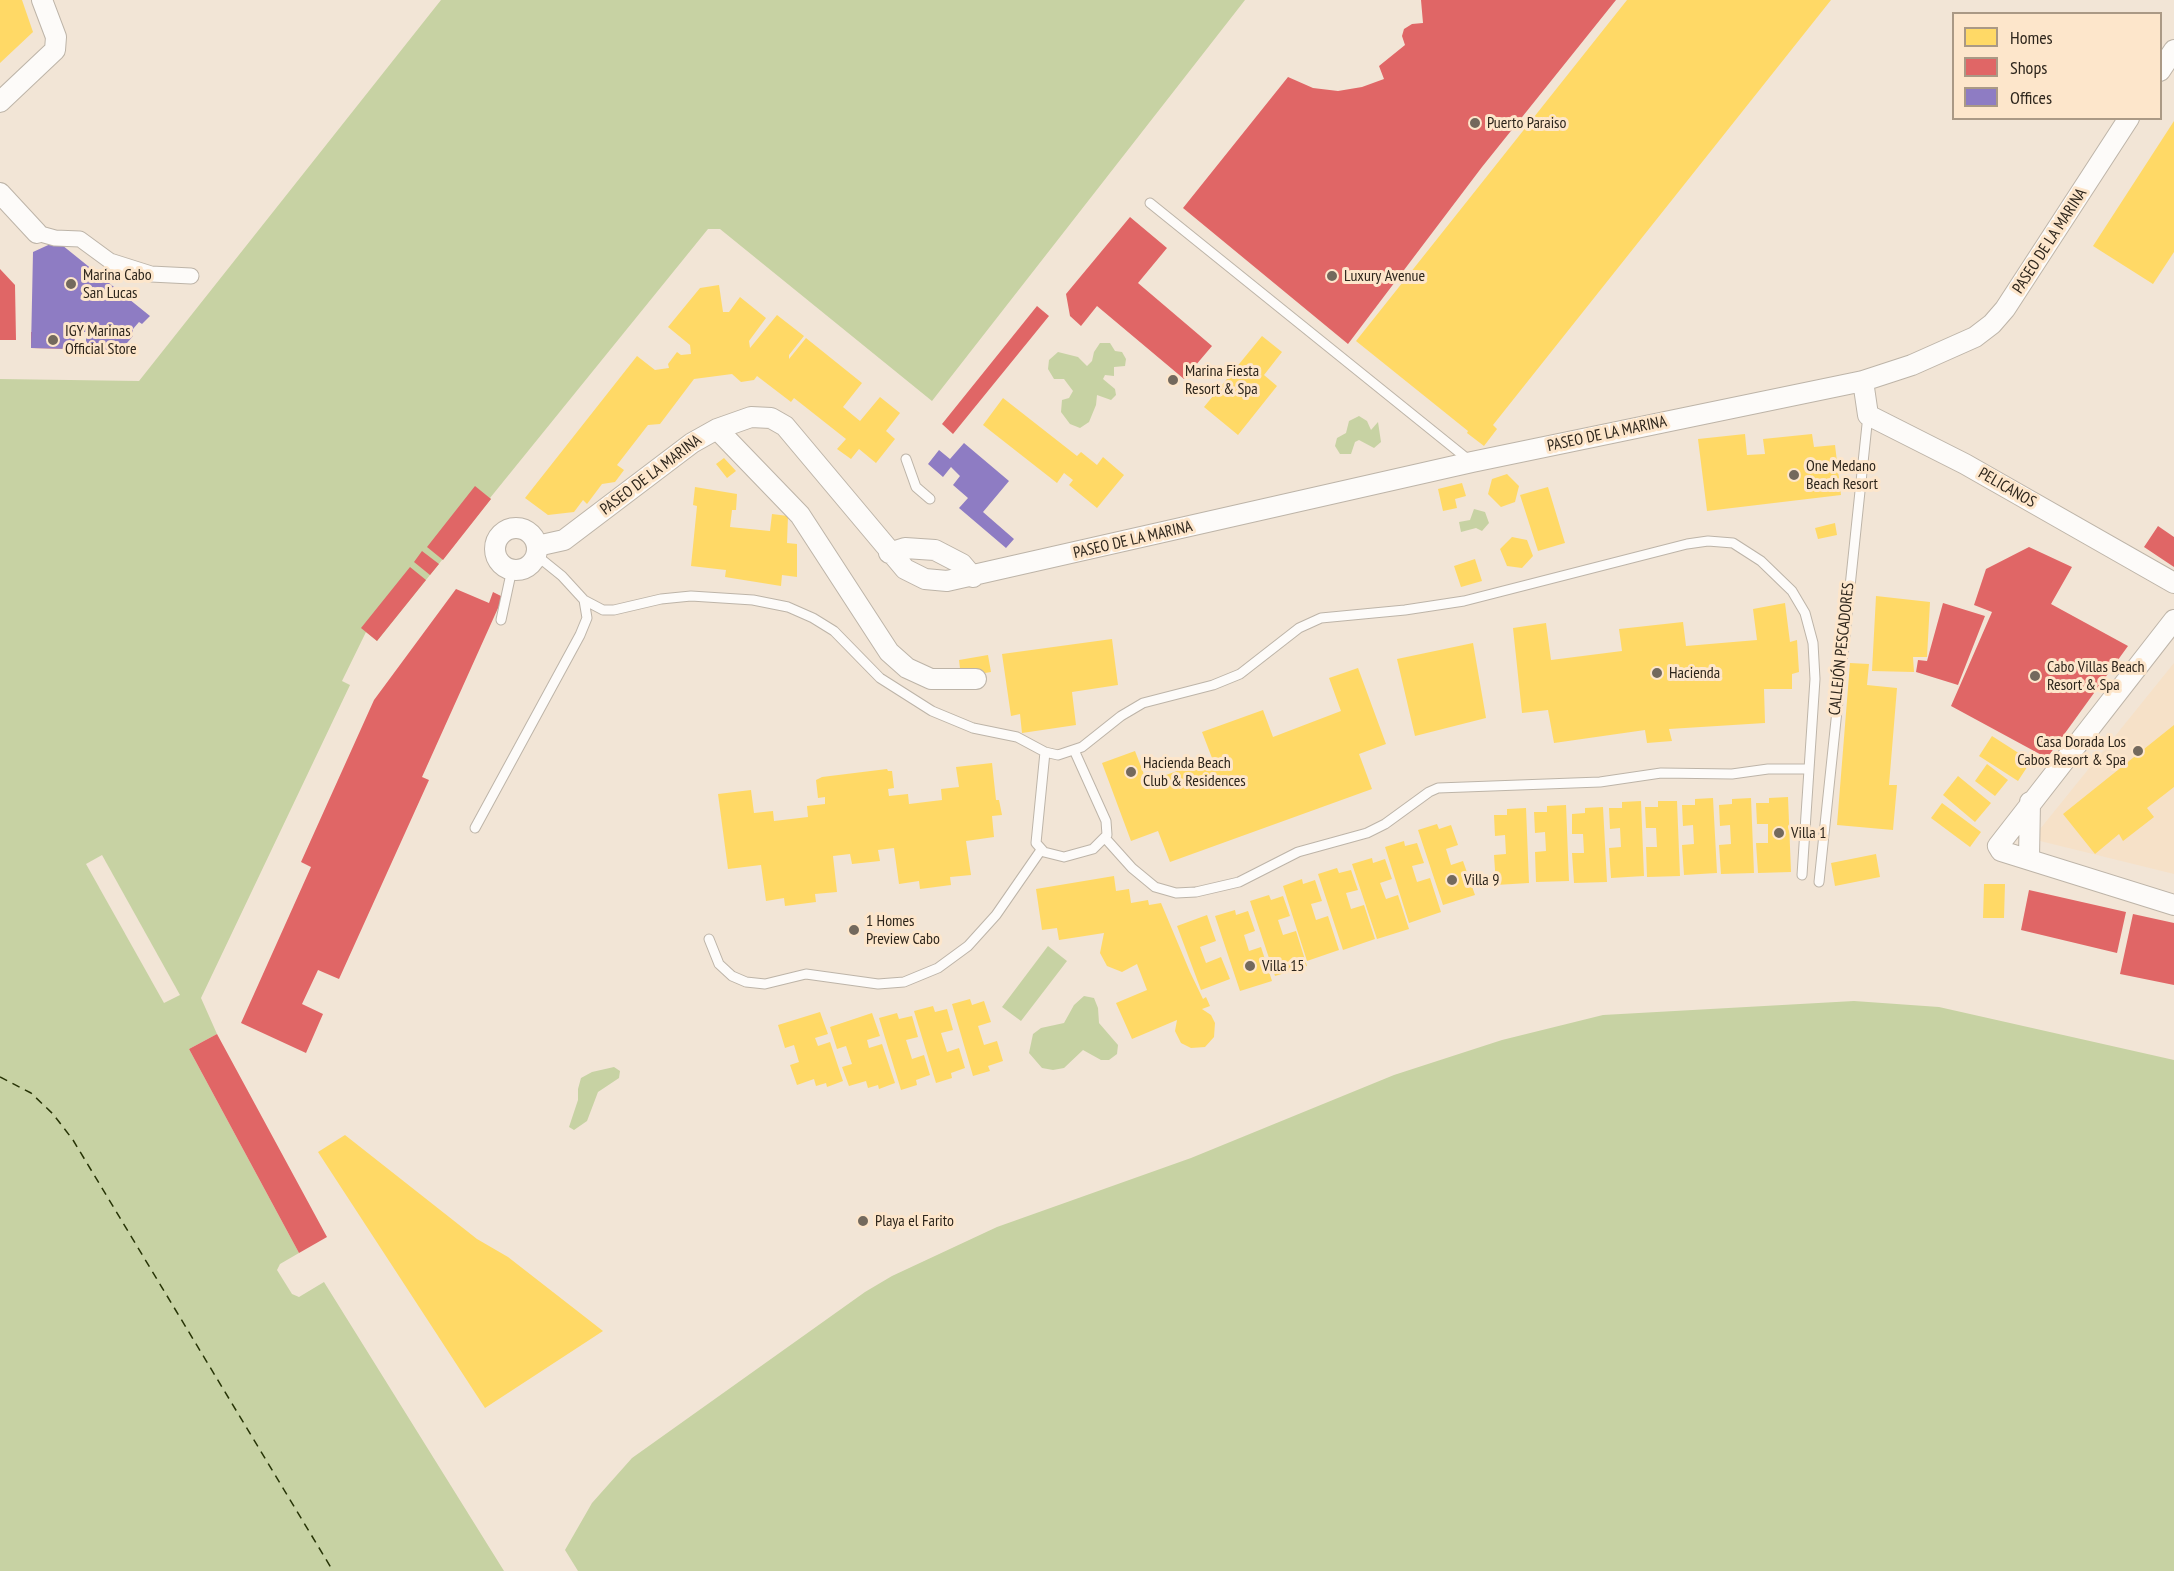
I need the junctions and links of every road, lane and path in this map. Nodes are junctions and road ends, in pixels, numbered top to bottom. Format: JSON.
{"nodes":[{"id":1,"x":42,"y":0,"type":"edge"},
{"id":2,"x":2174,"y":50,"type":"edge"},
{"id":3,"x":2162,"y":67,"type":"edge"},
{"id":4,"x":0,"y":102,"type":"edge"},
{"id":5,"x":2128,"y":120,"type":"edge"},
{"id":6,"x":0,"y":193,"type":"edge"},
{"id":7,"x":1150,"y":203,"type":"dead end"},
{"id":8,"x":37,"y":233,"type":"joint"},
{"id":9,"x":191,"y":276,"type":"dead end"},
{"id":10,"x":1863,"y":381,"type":"junction"},
{"id":11,"x":1868,"y":416,"type":"junction"},
{"id":12,"x":717,"y":429,"type":"junction"},
{"id":13,"x":906,"y":459,"type":"dead end"},
{"id":14,"x":1472,"y":462,"type":"junction"},
{"id":15,"x":930,"y":499,"type":"dead end"},
{"id":16,"x":536,"y":550,"type":"junction"},
{"id":17,"x":889,"y":553,"type":"junction"},
{"id":18,"x":512,"y":569,"type":"junction"},
{"id":19,"x":973,"y":577,"type":"junction"},
{"id":20,"x":2174,"y":583,"type":"edge"},
{"id":21,"x":584,"y":600,"type":"junction"},
{"id":22,"x":501,"y":620,"type":"dead end"},
{"id":23,"x":2174,"y":620,"type":"edge"},
{"id":24,"x":976,"y":679,"type":"dead end"},
{"id":25,"x":1074,"y":750,"type":"junction"},
{"id":26,"x":1045,"y":752,"type":"junction"},
{"id":27,"x":1809,"y":769,"type":"junction"},
{"id":28,"x":2030,"y":802,"type":"junction"},
{"id":29,"x":475,"y":828,"type":"dead end"},
{"id":30,"x":1106,"y":839,"type":"junction"},
{"id":31,"x":1041,"y":850,"type":"junction"},
{"id":32,"x":2029,"y":858,"type":"junction"},
{"id":33,"x":1802,"y":875,"type":"dead end"},
{"id":34,"x":1818,"y":882,"type":"dead end"},
{"id":35,"x":2174,"y":904,"type":"edge"},
{"id":36,"x":709,"y":939,"type":"dead end"}],
"edges":[{"from":1,"to":4,"type":"street"},
{"from":2,"to":3,"type":"street"},
{"from":5,"to":10,"type":"street","name":"PASEO DE LA MARINA"},
{"from":6,"to":8,"type":"street"},
{"from":7,"to":14,"type":"lane"},
{"from":8,"to":9,"type":"street"},
{"from":10,"to":11,"type":"street"},
{"from":10,"to":14,"type":"street","name":"PASEO DE LA MARINA"},
{"from":11,"to":20,"type":"street","name":"PELICANOS"},
{"from":11,"to":34,"type":"lane","name":"CALLEJÓN PESCADORES"},
{"from":12,"to":16,"type":"street","name":"PASEO DE LA MARINA"},
{"from":12,"to":17,"type":"street","name":"PASEO DE LA MARINA"},
{"from":12,"to":24,"type":"street"},
{"from":13,"to":15,"type":"lane"},
{"from":14,"to":19,"type":"street","name":"PASEO DE LA MARINA"},
{"from":16,"to":18,"type":"street","name":"PASEO DE LA MARINA"},
{"from":16,"to":18,"type":"street"},
{"from":16,"to":21,"type":"lane"},
{"from":17,"to":19,"type":"street","name":"PASEO DE LA MARINA"},
{"from":17,"to":19,"type":"street"},
{"from":18,"to":22,"type":"lane"},
{"from":21,"to":26,"type":"lane"},
{"from":21,"to":29,"type":"lane"},
{"from":23,"to":28,"type":"street"},
{"from":25,"to":26,"type":"lane"},
{"from":25,"to":27,"type":"lane"},
{"from":25,"to":30,"type":"lane"},
{"from":26,"to":31,"type":"lane"},
{"from":27,"to":30,"type":"lane"},
{"from":27,"to":33,"type":"lane"},
{"from":28,"to":32,"type":"street"},
{"from":28,"to":32,"type":"street"},
{"from":30,"to":31,"type":"lane"},
{"from":31,"to":36,"type":"lane"},
{"from":32,"to":35,"type":"street"}]}
